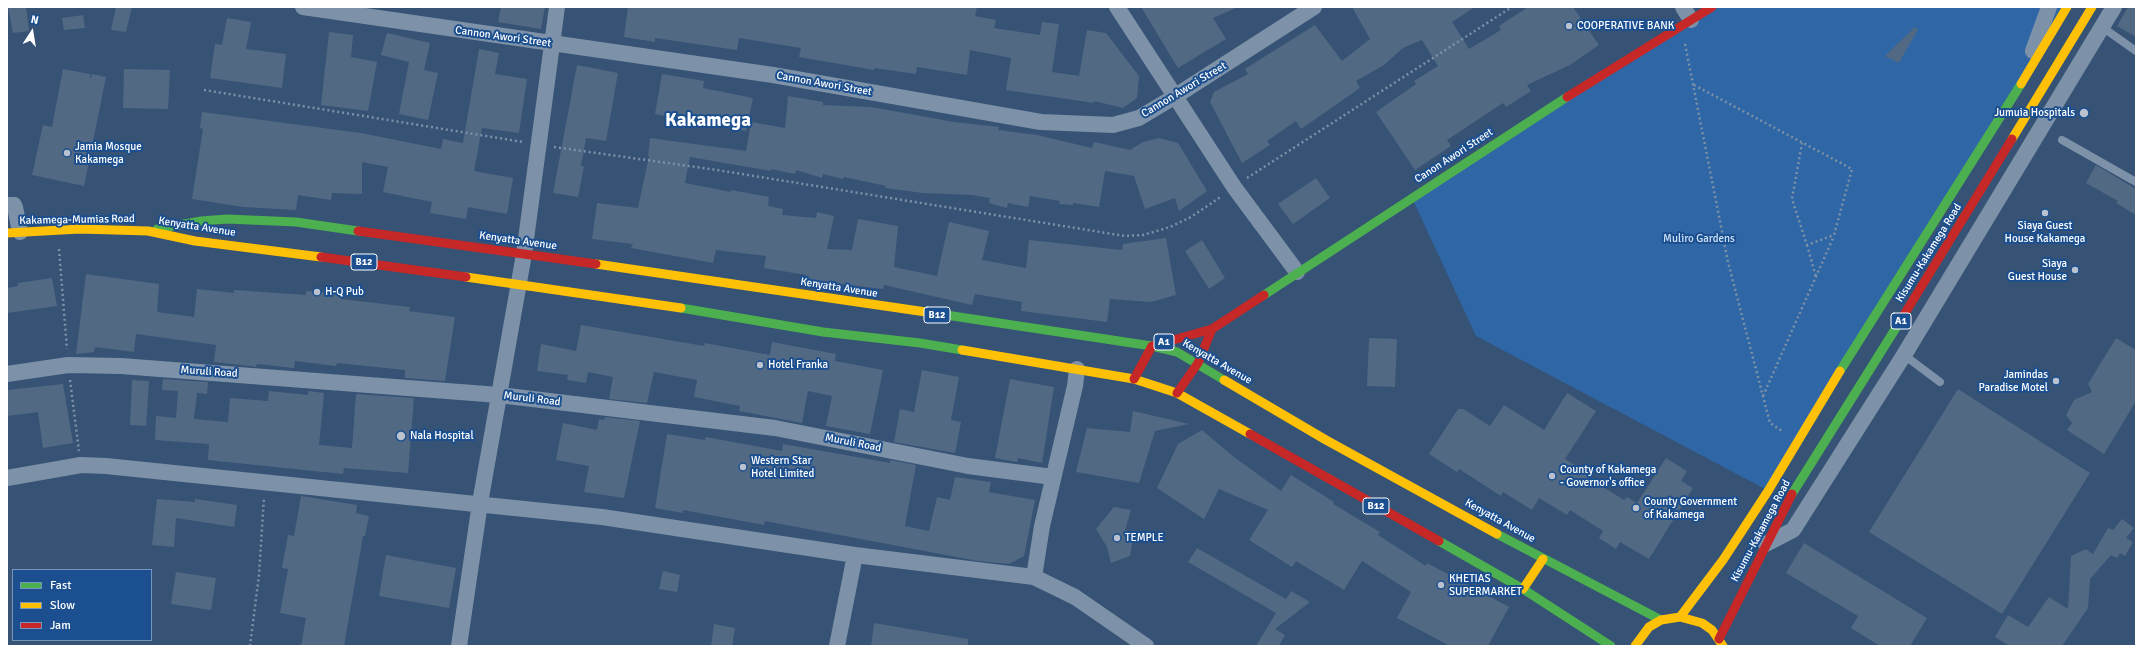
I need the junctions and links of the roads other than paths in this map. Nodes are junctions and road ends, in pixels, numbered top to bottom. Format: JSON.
{"nodes":[{"id":1,"x":303,"y":7,"type":"edge"},
{"id":2,"x":557,"y":7,"type":"edge"},
{"id":3,"x":1117,"y":7,"type":"edge"},
{"id":4,"x":1314,"y":7,"type":"edge"},
{"id":5,"x":1712,"y":7,"type":"edge"},
{"id":6,"x":2049,"y":7,"type":"edge"},
{"id":7,"x":2067,"y":7,"type":"edge"},
{"id":8,"x":2092,"y":7,"type":"edge"},
{"id":9,"x":2114,"y":7,"type":"edge"},
{"id":10,"x":1685,"y":18,"type":"edge"},
{"id":11,"x":2102,"y":27,"type":"junction"},
{"id":12,"x":553,"y":44,"type":"junction"},
{"id":13,"x":2136,"y":51,"type":"edge"},
{"id":14,"x":2022,"y":83,"type":"junction"},
{"id":15,"x":1174,"y":97,"type":"junction"},
{"id":16,"x":2062,"y":140,"type":"dead end"},
{"id":17,"x":2136,"y":182,"type":"edge"},
{"id":18,"x":7,"y":204,"type":"edge"},
{"id":19,"x":148,"y":231,"type":"junction"},
{"id":20,"x":14,"y":233,"type":"edge"},
{"id":21,"x":524,"y":254,"type":"junction"},
{"id":22,"x":1297,"y":272,"type":"junction"},
{"id":23,"x":519,"y":285,"type":"junction"},
{"id":24,"x":766,"y":288,"type":"junction"},
{"id":25,"x":763,"y":301,"type":"dead end"},
{"id":26,"x":1212,"y":329,"type":"junction"},
{"id":27,"x":1894,"y":332,"type":"junction"},
{"id":28,"x":1152,"y":346,"type":"junction"},
{"id":29,"x":1897,"y":351,"type":"junction"},
{"id":30,"x":1198,"y":363,"type":"junction"},
{"id":31,"x":1077,"y":369,"type":"junction"},
{"id":32,"x":7,"y":374,"type":"edge"},
{"id":33,"x":1134,"y":379,"type":"junction"},
{"id":34,"x":1940,"y":382,"type":"dead end"},
{"id":35,"x":1177,"y":392,"type":"junction"},
{"id":36,"x":499,"y":395,"type":"junction"},
{"id":37,"x":1053,"y":477,"type":"junction"},
{"id":38,"x":7,"y":478,"type":"edge"},
{"id":39,"x":480,"y":503,"type":"junction"},
{"id":40,"x":1766,"y":544,"type":"junction"},
{"id":41,"x":855,"y":555,"type":"junction"},
{"id":42,"x":1543,"y":559,"type":"junction"},
{"id":43,"x":1034,"y":577,"type":"junction"},
{"id":44,"x":1524,"y":589,"type":"junction"},
{"id":45,"x":1680,"y":617,"type":"junction"},
{"id":46,"x":1660,"y":620,"type":"junction"},
{"id":47,"x":1721,"y":643,"type":"edge"},
{"id":48,"x":459,"y":646,"type":"edge"},
{"id":49,"x":837,"y":646,"type":"edge"},
{"id":50,"x":1146,"y":646,"type":"edge"},
{"id":51,"x":1611,"y":646,"type":"edge"},
{"id":52,"x":1635,"y":646,"type":"edge"}],
"edges":[{"from":1,"to":12,"type":"street","name":"Cannon Awori Street"},
{"from":2,"to":12,"type":"street"},
{"from":3,"to":15,"type":"street"},
{"from":4,"to":15,"type":"street","name":"Cannon Awori Street"},
{"from":5,"to":10,"type":"main road","name":"Canon Awori Street"},
{"from":6,"to":14,"type":"street"},
{"from":7,"to":14,"type":"main road","name":"Kisumu-Kakamega Road","number":"A1"},
{"from":8,"to":27,"type":"main road","name":"Kisumu-Kakamega Road","number":"A1"},
{"from":9,"to":11,"type":"street"},
{"from":10,"to":22,"type":"main road","name":"Canon Awori Street"},
{"from":11,"to":13,"type":"lane"},
{"from":11,"to":29,"type":"street"},
{"from":12,"to":15,"type":"street","name":"Cannon Awori Street"},
{"from":12,"to":21,"type":"street"},
{"from":14,"to":45,"type":"main road","name":"Kisumu-Kakamega Road","number":"A1"},
{"from":15,"to":22,"type":"street"},
{"from":16,"to":17,"type":"lane"},
{"from":18,"to":20,"type":"street"},
{"from":19,"to":20,"type":"main road","name":"Kakamega-Mumias Road","number":"B12"},
{"from":19,"to":21,"type":"main road","name":"Kenyatta Avenue","number":"B12"},
{"from":19,"to":23,"type":"main road","name":"Kenyatta Avenue","number":"B12"},
{"from":21,"to":23,"type":"street"},
{"from":21,"to":24,"type":"main road","name":"Kenyatta Avenue","number":"B12"},
{"from":22,"to":26,"type":"main road","name":"Canon Awori Street"},
{"from":23,"to":31,"type":"main road","name":"Kenyatta Avenue","number":"B12"},
{"from":23,"to":36,"type":"street"},
{"from":24,"to":25,"type":"main road"},
{"from":24,"to":28,"type":"main road","name":"Kenyatta Avenue","number":"B12"},
{"from":26,"to":28,"type":"main road","name":"Canon Awori Street","number":"A1"},
{"from":26,"to":30,"type":"main road"},
{"from":27,"to":29,"type":"lane"},
{"from":27,"to":40,"type":"main road","name":"Kisumu-Kakamega Road","number":"A1"},
{"from":28,"to":30,"type":"main road","name":"Kenyatta Avenue","number":"B12"},
{"from":28,"to":33,"type":"main road","number":"A1"},
{"from":29,"to":34,"type":"lane"},
{"from":29,"to":40,"type":"street"},
{"from":30,"to":35,"type":"main road"},
{"from":30,"to":42,"type":"main road","name":"Kenyatta Avenue","number":"B12"},
{"from":31,"to":33,"type":"main road","name":"Kenyatta Avenue","number":"B12"},
{"from":31,"to":37,"type":"street"},
{"from":32,"to":36,"type":"street","name":"Muruli Road"},
{"from":33,"to":35,"type":"main road","name":"Kenyatta Avenue","number":"B12"},
{"from":35,"to":44,"type":"main road","name":"Kenyatta Avenue","number":"B12"},
{"from":36,"to":37,"type":"street","name":"Muruli Road"},
{"from":36,"to":39,"type":"street"},
{"from":37,"to":43,"type":"street"},
{"from":38,"to":39,"type":"street"},
{"from":39,"to":41,"type":"street"},
{"from":39,"to":48,"type":"street"},
{"from":40,"to":47,"type":"main road","name":"Kisumu-Kakamega Road","number":"A1"},
{"from":41,"to":43,"type":"street"},
{"from":41,"to":49,"type":"street"},
{"from":42,"to":44,"type":"main road"},
{"from":42,"to":46,"type":"main road","name":"Kenyatta Avenue","number":"B12"},
{"from":43,"to":50,"type":"street"},
{"from":44,"to":51,"type":"main road","name":"Kenyatta Avenue","number":"B12"},
{"from":45,"to":46,"type":"main road"},
{"from":45,"to":47,"type":"main road"},
{"from":46,"to":52,"type":"main road"}]}
